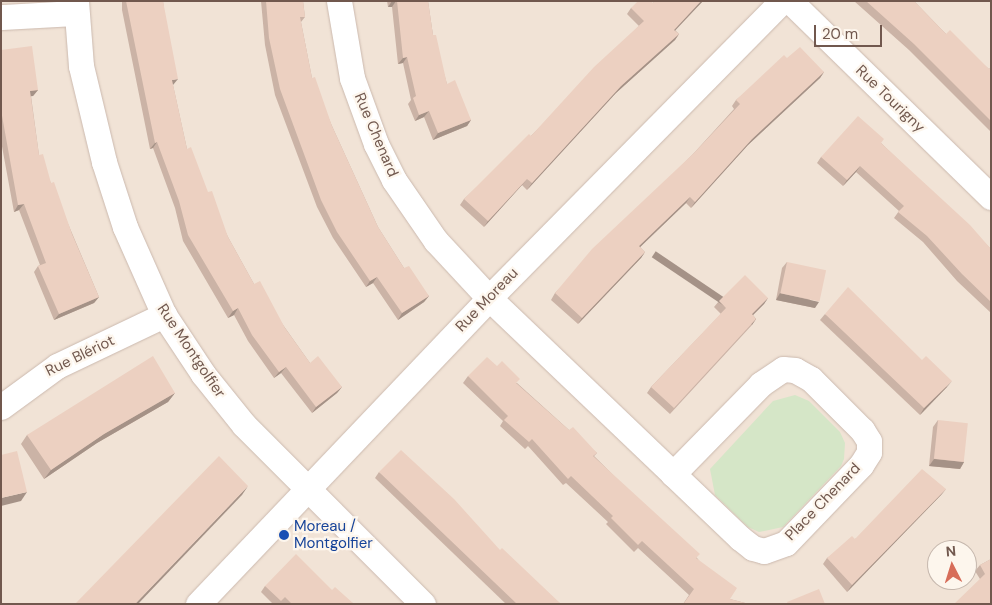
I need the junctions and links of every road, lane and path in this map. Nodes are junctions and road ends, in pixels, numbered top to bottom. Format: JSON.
{"nodes":[{"id":1,"x":339,"y":1,"type":"edge"},
{"id":2,"x":782,"y":1,"type":"edge"},
{"id":3,"x":790,"y":1,"type":"edge"},
{"id":4,"x":76,"y":7,"type":"edge"},
{"id":5,"x":1,"y":17,"type":"edge"},
{"id":6,"x":991,"y":197,"type":"edge"},
{"id":7,"x":489,"y":298,"type":"junction"},
{"id":8,"x":164,"y":315,"type":"junction"},
{"id":9,"x":1,"y":407,"type":"edge"},
{"id":10,"x":673,"y":474,"type":"junction"},
{"id":11,"x":306,"y":489,"type":"junction"},
{"id":12,"x":198,"y":604,"type":"edge"},
{"id":13,"x":423,"y":604,"type":"edge"}],
"edges":[{"from":1,"to":7,"type":"street","name":"Rue Chenard"},
{"from":2,"to":7,"type":"street","name":"Rue Moreau"},
{"from":3,"to":6,"type":"street","name":"Rue Tourigny"},
{"from":4,"to":5,"type":"street"},
{"from":4,"to":8,"type":"street","name":"Rue Montgolfier"},
{"from":7,"to":10,"type":"street","name":"Place Chenard"},
{"from":7,"to":11,"type":"street","name":"Rue Moreau"},
{"from":8,"to":9,"type":"street","name":"Rue Blériot"},
{"from":8,"to":11,"type":"street","name":"Rue Montgolfier"},
{"from":10,"to":10,"type":"street","name":"Place Chenard"},
{"from":11,"to":12,"type":"street","name":"Rue Moreau"},
{"from":11,"to":13,"type":"street","name":"Rue Montgolfier"}]}
